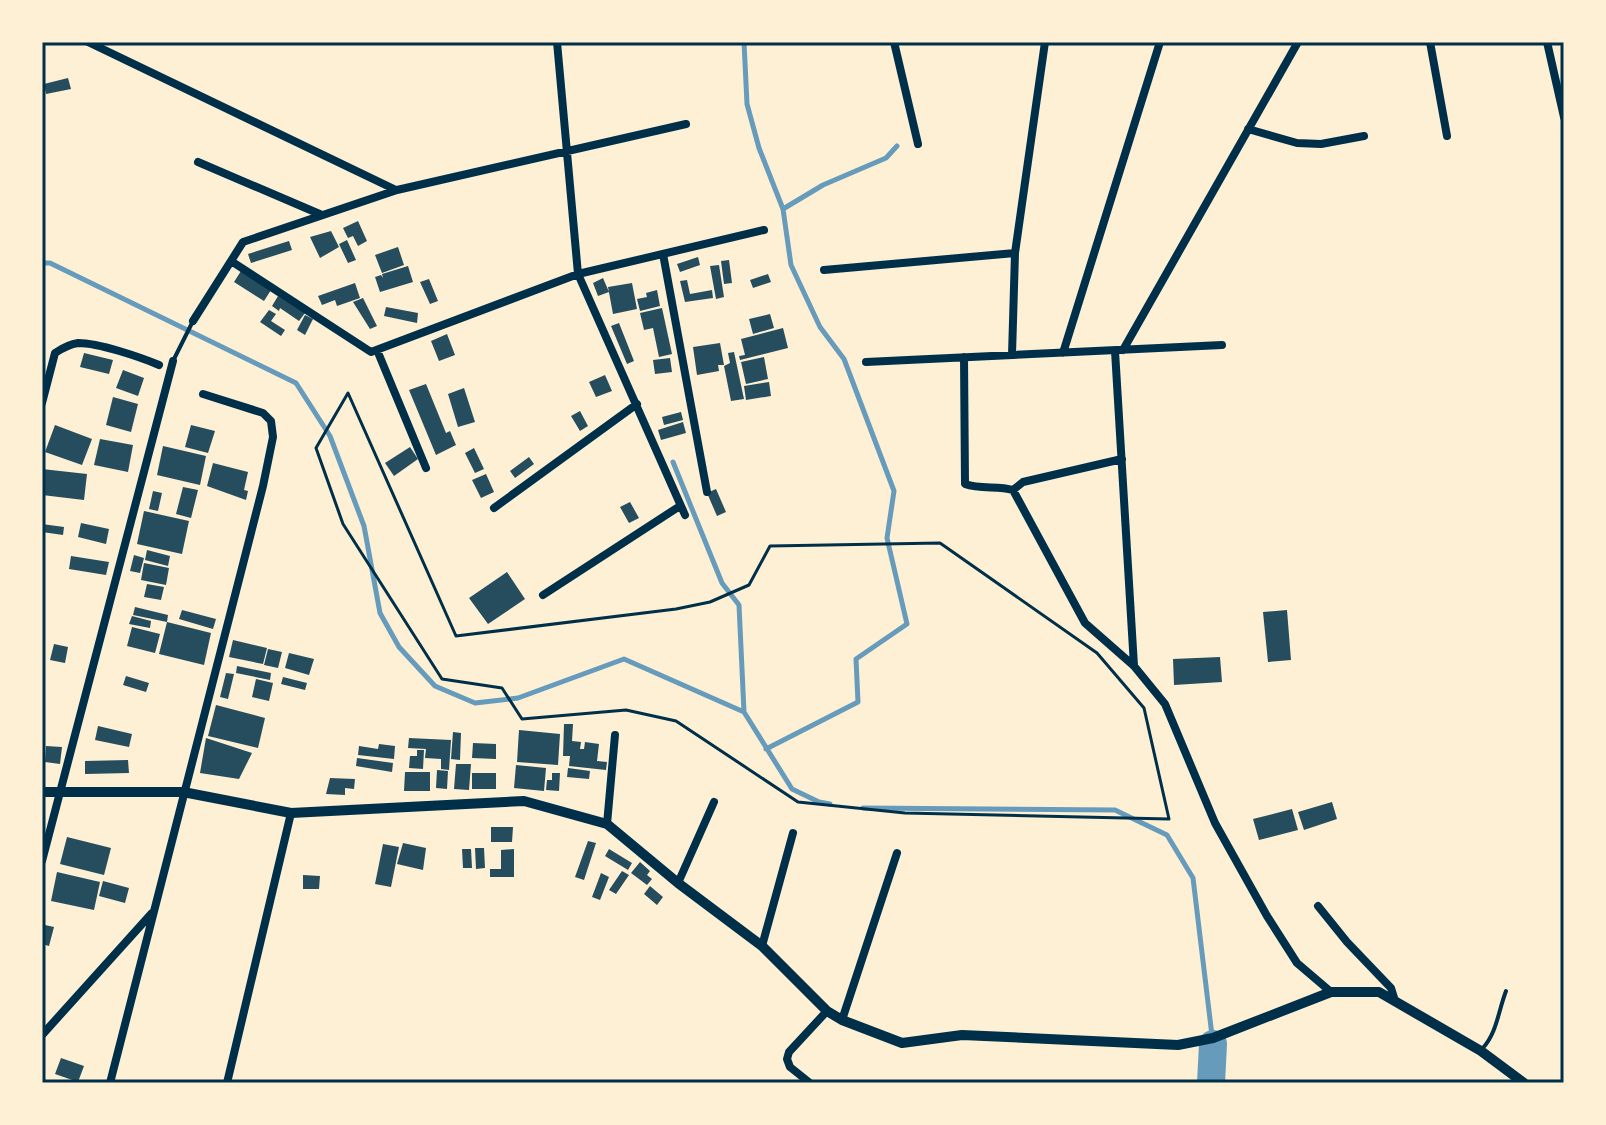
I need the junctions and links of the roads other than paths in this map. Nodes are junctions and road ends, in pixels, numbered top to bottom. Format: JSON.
{"nodes":[{"id":1,"x":88,"y":42,"type":"edge"},
{"id":2,"x":557,"y":42,"type":"edge"},
{"id":3,"x":894,"y":42,"type":"edge"},
{"id":4,"x":1045,"y":42,"type":"edge"},
{"id":5,"x":1160,"y":42,"type":"edge"},
{"id":6,"x":1298,"y":42,"type":"edge"},
{"id":7,"x":1430,"y":42,"type":"edge"},
{"id":8,"x":1547,"y":42,"type":"edge"},
{"id":9,"x":1564,"y":117,"type":"edge"},
{"id":10,"x":686,"y":124,"type":"dead end"},
{"id":11,"x":1248,"y":129,"type":"junction"},
{"id":12,"x":1364,"y":136,"type":"dead end"},
{"id":13,"x":1447,"y":136,"type":"dead end"},
{"id":14,"x":918,"y":144,"type":"dead end"},
{"id":15,"x":567,"y":151,"type":"junction"},
{"id":16,"x":198,"y":162,"type":"dead end"},
{"id":17,"x":397,"y":190,"type":"junction"},
{"id":18,"x":322,"y":215,"type":"junction"},
{"id":19,"x":764,"y":230,"type":"dead end"},
{"id":20,"x":1015,"y":253,"type":"junction"},
{"id":21,"x":663,"y":254,"type":"junction"},
{"id":22,"x":231,"y":261,"type":"junction"},
{"id":23,"x":824,"y":270,"type":"dead end"},
{"id":24,"x":578,"y":274,"type":"junction"},
{"id":25,"x":193,"y":321,"type":"joint"},
{"id":26,"x":1222,"y":345,"type":"dead end"},
{"id":27,"x":377,"y":350,"type":"junction"},
{"id":28,"x":1119,"y":350,"type":"junction"},
{"id":29,"x":1063,"y":353,"type":"junction"},
{"id":30,"x":1012,"y":355,"type":"junction"},
{"id":31,"x":964,"y":357,"type":"junction"},
{"id":32,"x":173,"y":361,"type":"joint"},
{"id":33,"x":866,"y":362,"type":"dead end"},
{"id":34,"x":159,"y":365,"type":"dead end"},
{"id":35,"x":203,"y":394,"type":"dead end"},
{"id":36,"x":42,"y":403,"type":"edge"},
{"id":37,"x":637,"y":404,"type":"junction"},
{"id":38,"x":1122,"y":459,"type":"junction"},
{"id":39,"x":426,"y":468,"type":"dead end"},
{"id":40,"x":1013,"y":490,"type":"junction"},
{"id":41,"x":707,"y":492,"type":"dead end"},
{"id":42,"x":680,"y":506,"type":"junction"},
{"id":43,"x":494,"y":508,"type":"dead end"},
{"id":44,"x":685,"y":515,"type":"dead end"},
{"id":45,"x":543,"y":595,"type":"dead end"},
{"id":46,"x":1134,"y":666,"type":"junction"},
{"id":47,"x":615,"y":735,"type":"dead end"},
{"id":48,"x":42,"y":792,"type":"edge"},
{"id":49,"x":60,"y":792,"type":"junction"},
{"id":50,"x":183,"y":792,"type":"junction"},
{"id":51,"x":714,"y":802,"type":"dead end"},
{"id":52,"x":291,"y":813,"type":"junction"},
{"id":53,"x":607,"y":824,"type":"junction"},
{"id":54,"x":793,"y":833,"type":"dead end"},
{"id":55,"x":897,"y":853,"type":"dead end"},
{"id":56,"x":42,"y":861,"type":"edge"},
{"id":57,"x":678,"y":883,"type":"junction"},
{"id":58,"x":1318,"y":906,"type":"dead end"},
{"id":59,"x":152,"y":913,"type":"junction"},
{"id":60,"x":762,"y":946,"type":"junction"},
{"id":61,"x":1506,"y":991,"type":"dead end"},
{"id":62,"x":1331,"y":992,"type":"junction"},
{"id":63,"x":1395,"y":1001,"type":"junction"},
{"id":64,"x":827,"y":1011,"type":"junction"},
{"id":65,"x":842,"y":1020,"type":"junction"},
{"id":66,"x":42,"y":1035,"type":"edge"},
{"id":67,"x":1481,"y":1051,"type":"junction"},
{"id":68,"x":110,"y":1083,"type":"edge"},
{"id":69,"x":227,"y":1083,"type":"edge"},
{"id":70,"x":810,"y":1083,"type":"edge"},
{"id":71,"x":1524,"y":1083,"type":"edge"}],
"edges":[{"from":1,"to":17,"type":"street"},
{"from":2,"to":15,"type":"street"},
{"from":3,"to":14,"type":"street"},
{"from":4,"to":20,"type":"street"},
{"from":5,"to":29,"type":"street"},
{"from":6,"to":11,"type":"street"},
{"from":7,"to":13,"type":"street"},
{"from":8,"to":9,"type":"street"},
{"from":10,"to":15,"type":"street"},
{"from":11,"to":12,"type":"street"},
{"from":11,"to":28,"type":"street"},
{"from":15,"to":17,"type":"street"},
{"from":15,"to":24,"type":"street"},
{"from":16,"to":18,"type":"street"},
{"from":17,"to":18,"type":"street"},
{"from":18,"to":22,"type":"street"},
{"from":19,"to":21,"type":"street"},
{"from":20,"to":23,"type":"street"},
{"from":20,"to":30,"type":"street"},
{"from":21,"to":24,"type":"street"},
{"from":21,"to":41,"type":"street"},
{"from":22,"to":25,"type":"street"},
{"from":22,"to":27,"type":"street"},
{"from":24,"to":27,"type":"street"},
{"from":24,"to":37,"type":"street"},
{"from":25,"to":32,"type":"lane"},
{"from":26,"to":28,"type":"street"},
{"from":27,"to":39,"type":"street"},
{"from":28,"to":29,"type":"street"},
{"from":28,"to":38,"type":"street"},
{"from":29,"to":30,"type":"street"},
{"from":30,"to":31,"type":"street"},
{"from":31,"to":33,"type":"street"},
{"from":31,"to":40,"type":"street"},
{"from":32,"to":49,"type":"street"},
{"from":34,"to":36,"type":"street"},
{"from":35,"to":50,"type":"street"},
{"from":37,"to":42,"type":"street"},
{"from":37,"to":43,"type":"street"},
{"from":38,"to":40,"type":"street"},
{"from":38,"to":46,"type":"street"},
{"from":40,"to":46,"type":"street"},
{"from":42,"to":44,"type":"street"},
{"from":42,"to":45,"type":"street"},
{"from":46,"to":62,"type":"street"},
{"from":47,"to":53,"type":"street"},
{"from":48,"to":49,"type":"street"},
{"from":49,"to":50,"type":"street"},
{"from":49,"to":56,"type":"street"},
{"from":50,"to":52,"type":"street"},
{"from":50,"to":59,"type":"street"},
{"from":51,"to":57,"type":"street"},
{"from":52,"to":53,"type":"street"},
{"from":52,"to":69,"type":"street"},
{"from":53,"to":57,"type":"street"},
{"from":54,"to":60,"type":"street"},
{"from":55,"to":65,"type":"street"},
{"from":57,"to":60,"type":"street"},
{"from":58,"to":63,"type":"street"},
{"from":59,"to":66,"type":"street"},
{"from":59,"to":68,"type":"street"},
{"from":60,"to":64,"type":"street"},
{"from":61,"to":67,"type":"lane"},
{"from":62,"to":63,"type":"street"},
{"from":62,"to":65,"type":"street"},
{"from":63,"to":67,"type":"street"},
{"from":64,"to":65,"type":"street"},
{"from":64,"to":70,"type":"street"},
{"from":67,"to":71,"type":"street"}]}
